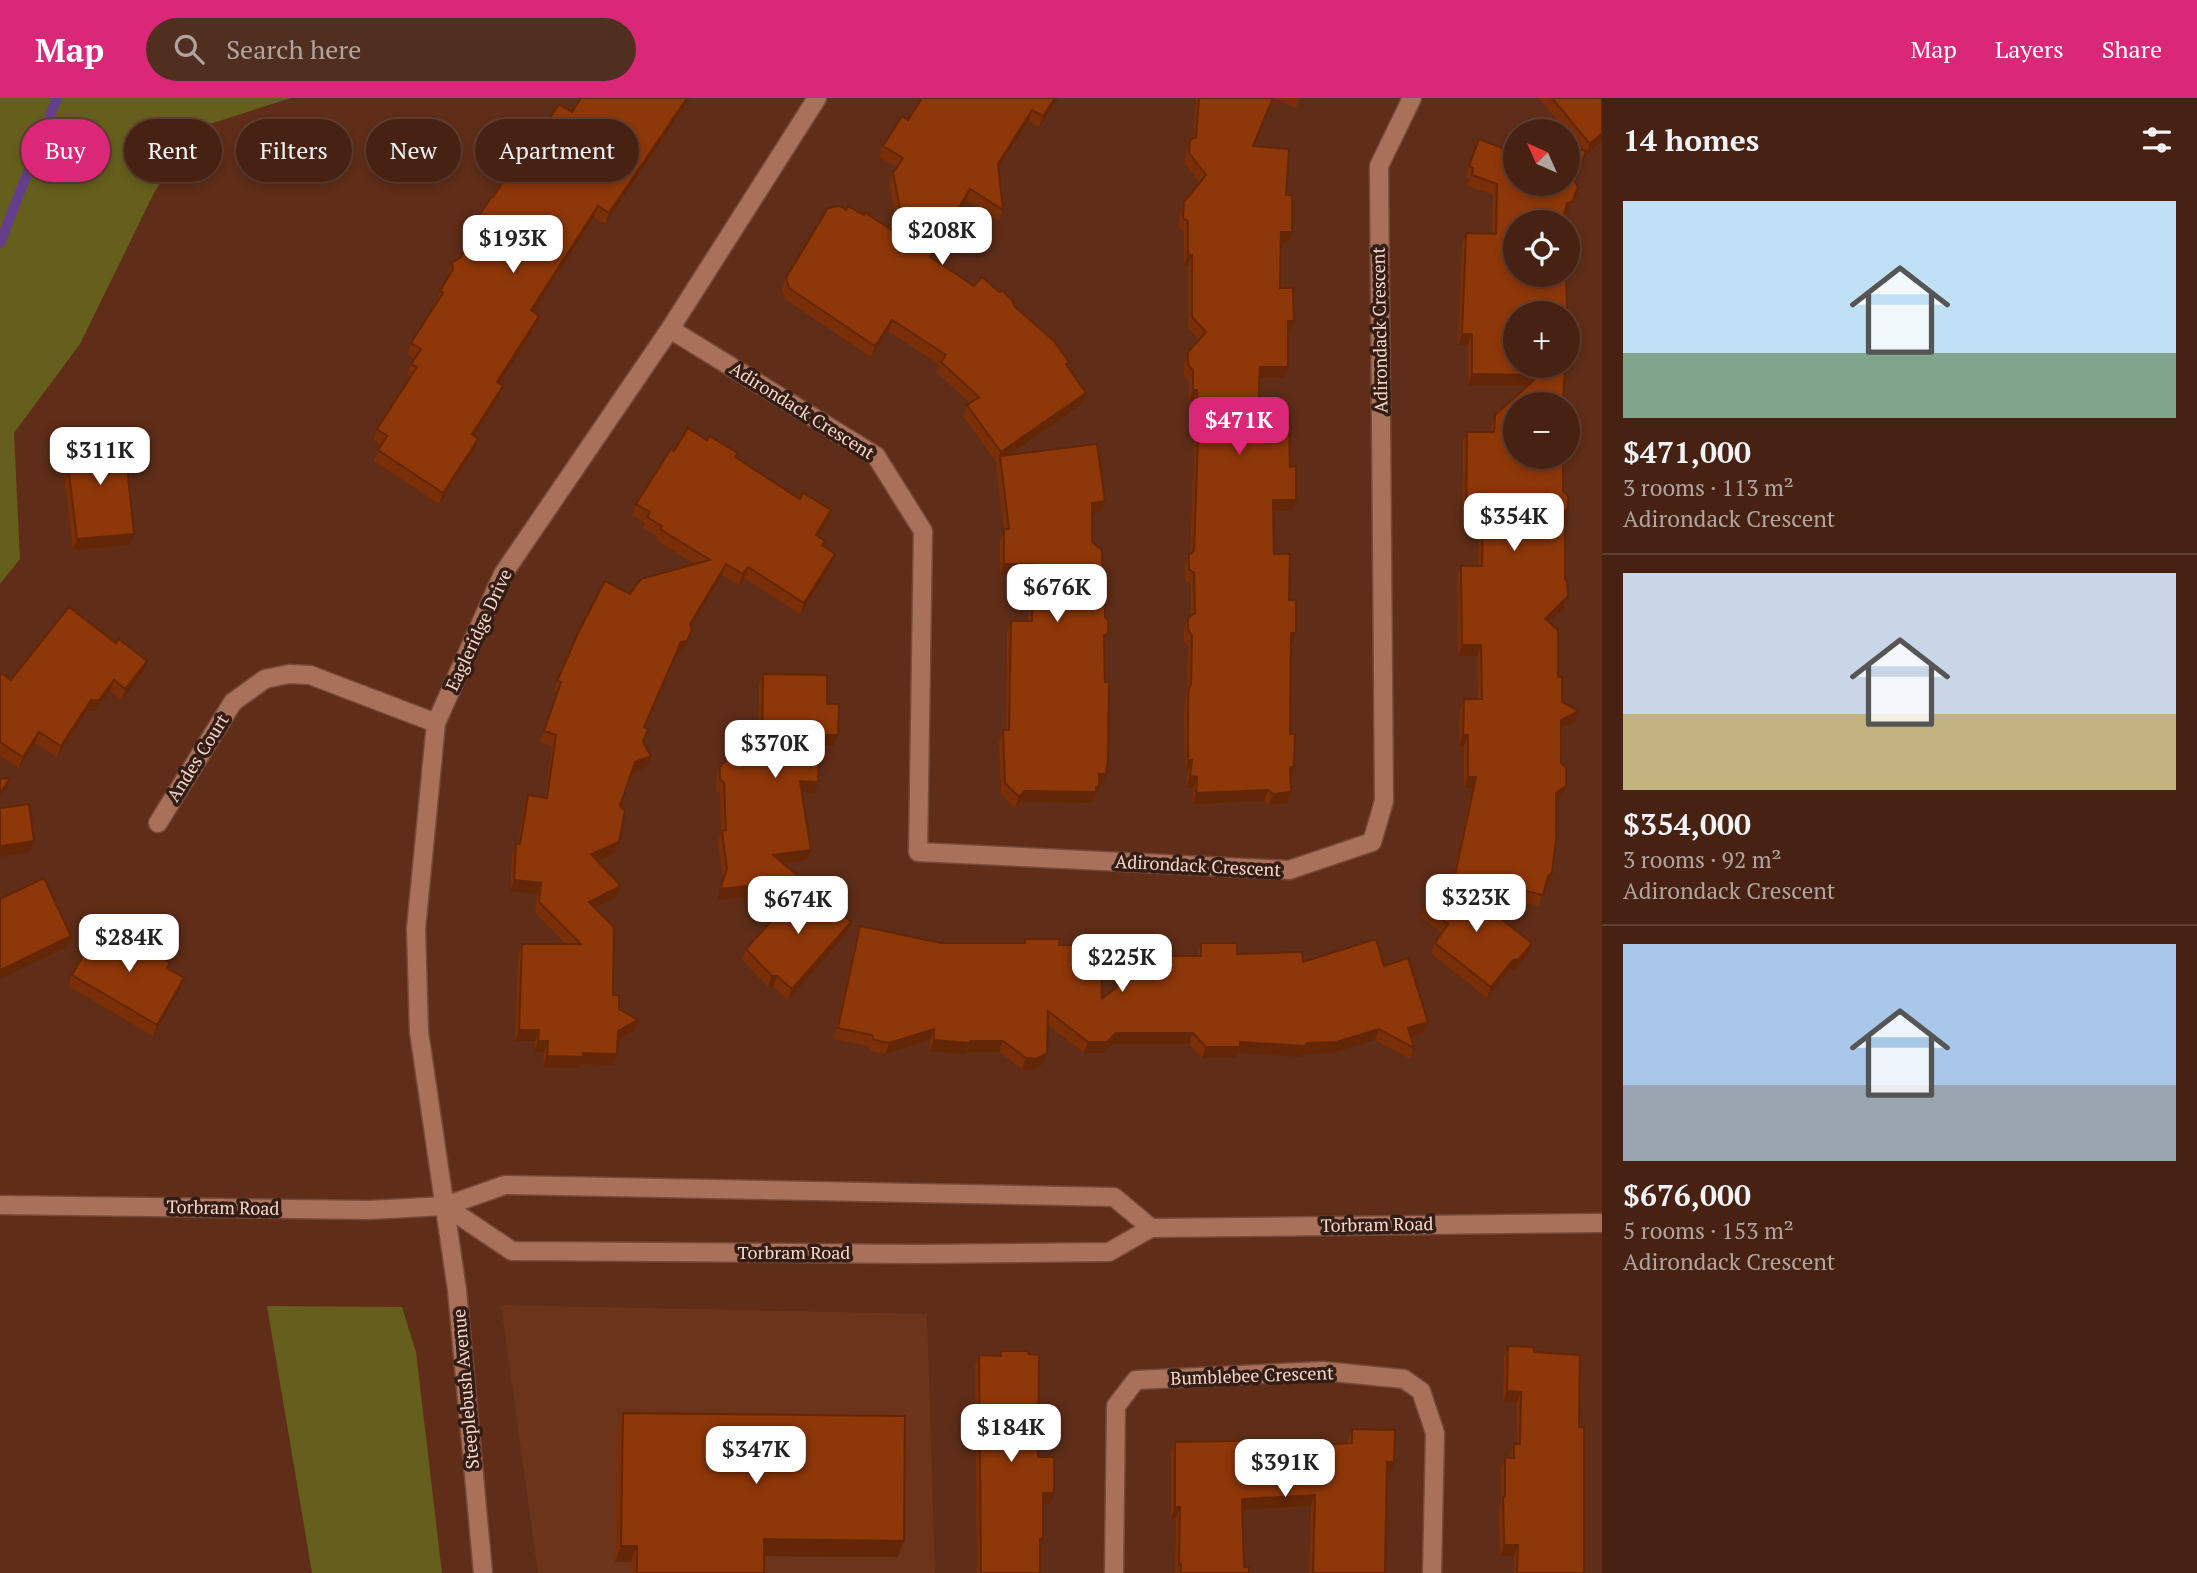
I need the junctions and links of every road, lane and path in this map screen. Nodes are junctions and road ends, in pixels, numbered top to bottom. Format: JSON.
{"nodes":[{"id":1,"x":817,"y":98,"type":"edge"},
{"id":2,"x":1412,"y":98,"type":"edge"},
{"id":3,"x":670,"y":329,"type":"junction"},
{"id":4,"x":436,"y":723,"type":"junction"},
{"id":5,"x":158,"y":823,"type":"dead end"},
{"id":6,"x":0,"y":1205,"type":"edge"},
{"id":7,"x":445,"y":1206,"type":"junction"},
{"id":8,"x":1602,"y":1223,"type":"edge"},
{"id":9,"x":1151,"y":1228,"type":"junction"},
{"id":10,"x":483,"y":1573,"type":"edge"},
{"id":11,"x":1114,"y":1573,"type":"edge"},
{"id":12,"x":1432,"y":1573,"type":"edge"}],
"edges":[{"from":1,"to":3,"type":"street","name":"Eagleridge Drive"},
{"from":2,"to":3,"type":"street","name":"Adirondack Crescent"},
{"from":3,"to":4,"type":"street","name":"Eagleridge Drive"},
{"from":4,"to":5,"type":"street","name":"Andes Court"},
{"from":4,"to":7,"type":"street","name":"Eagleridge Drive"},
{"from":6,"to":7,"type":"street","name":"Torbram Road"},
{"from":7,"to":9,"type":"street","name":"Torbram Road"},
{"from":7,"to":9,"type":"street","name":"Torbram Road"},
{"from":7,"to":10,"type":"street","name":"Steeplebush Avenue"},
{"from":8,"to":9,"type":"street","name":"Torbram Road"},
{"from":11,"to":12,"type":"street","name":"Bumblebee Crescent"}]}
